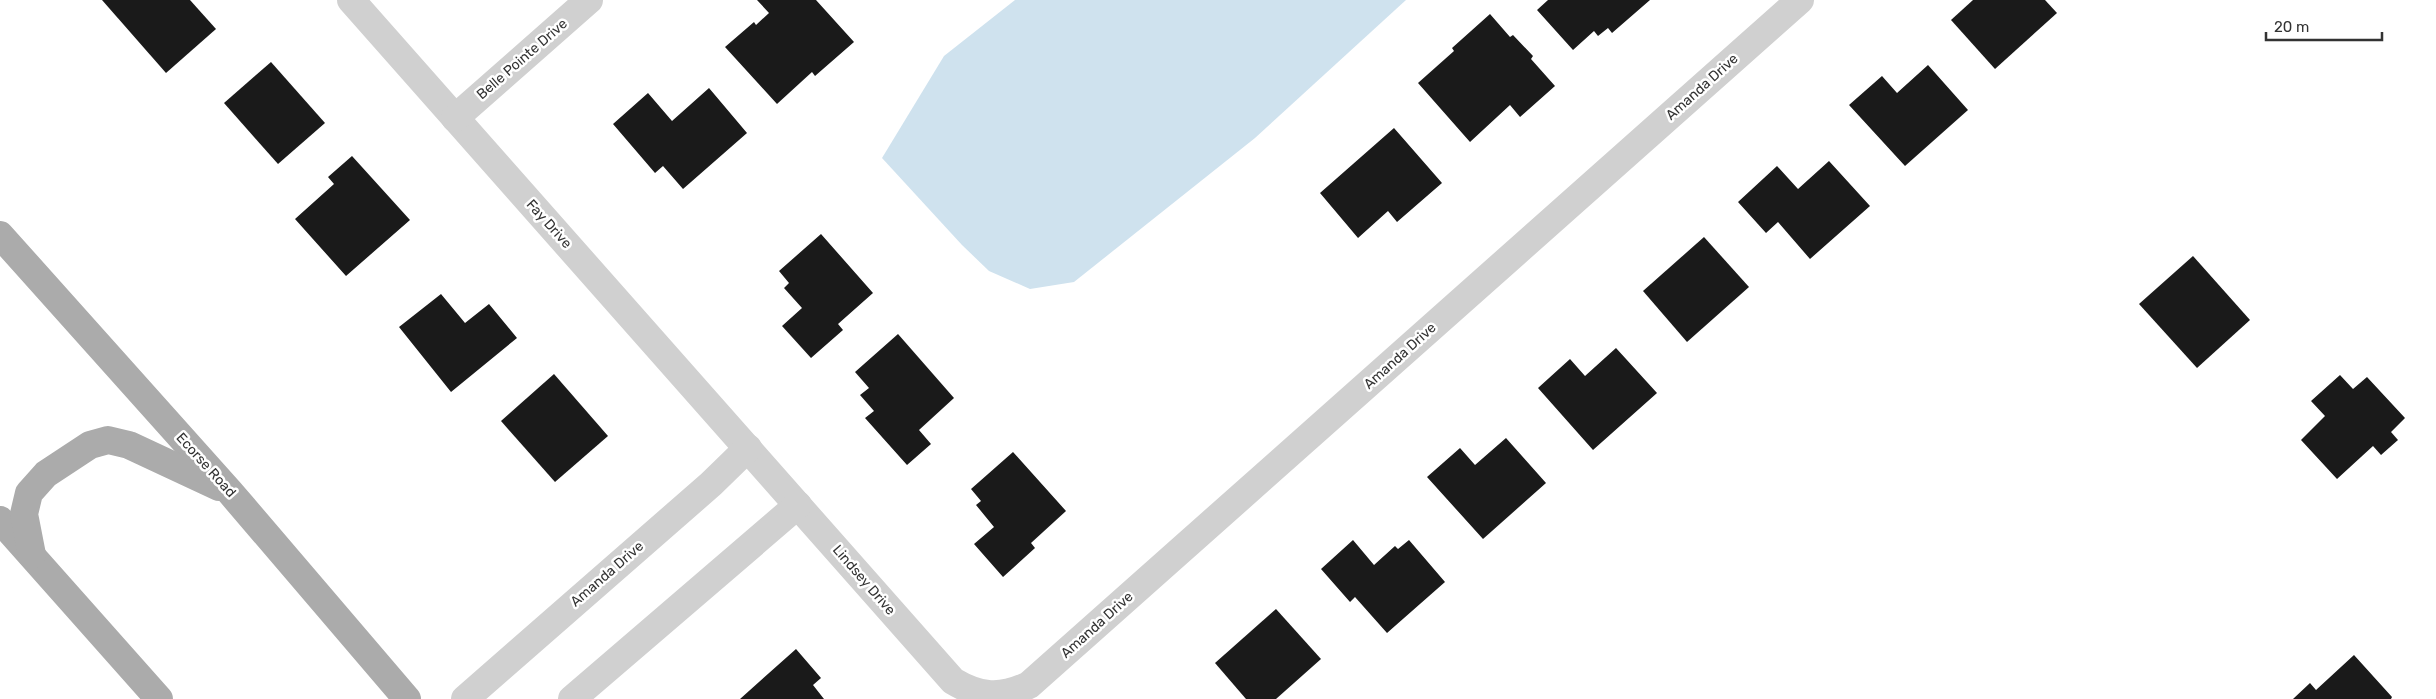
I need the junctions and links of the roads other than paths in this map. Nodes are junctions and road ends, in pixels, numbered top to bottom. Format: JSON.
{"nodes":[{"id":1,"x":351,"y":0,"type":"edge"},
{"id":2,"x":589,"y":0,"type":"edge"},
{"id":3,"x":1800,"y":0,"type":"edge"},
{"id":4,"x":455,"y":118,"type":"junction"},
{"id":5,"x":0,"y":235,"type":"edge"},
{"id":6,"x":748,"y":448,"type":"junction"},
{"id":7,"x":230,"y":492,"type":"junction"},
{"id":8,"x":798,"y":505,"type":"junction"},
{"id":9,"x":0,"y":520,"type":"edge"},
{"id":10,"x":32,"y":555,"type":"junction"},
{"id":11,"x":991,"y":696,"type":"joint"},
{"id":12,"x":159,"y":699,"type":"edge"},
{"id":13,"x":407,"y":699,"type":"edge"},
{"id":14,"x":464,"y":699,"type":"edge"},
{"id":15,"x":572,"y":699,"type":"edge"}],
"edges":[{"from":1,"to":4,"type":"street","name":"Fay Drive"},
{"from":2,"to":4,"type":"street","name":"Belle Pointe Drive"},
{"from":3,"to":11,"type":"street","name":"Amanda Drive"},
{"from":4,"to":6,"type":"street","name":"Fay Drive"},
{"from":5,"to":7,"type":"main road","name":"Ecorse Road"},
{"from":6,"to":8,"type":"street","name":"Lindsey Drive"},
{"from":6,"to":14,"type":"street","name":"Amanda Drive"},
{"from":7,"to":10,"type":"main road"},
{"from":7,"to":13,"type":"main road","name":"Ecorse Road"},
{"from":8,"to":11,"type":"street","name":"Lindsey Drive"},
{"from":8,"to":15,"type":"street"},
{"from":9,"to":10,"type":"main road"},
{"from":10,"to":12,"type":"main road"}]}
